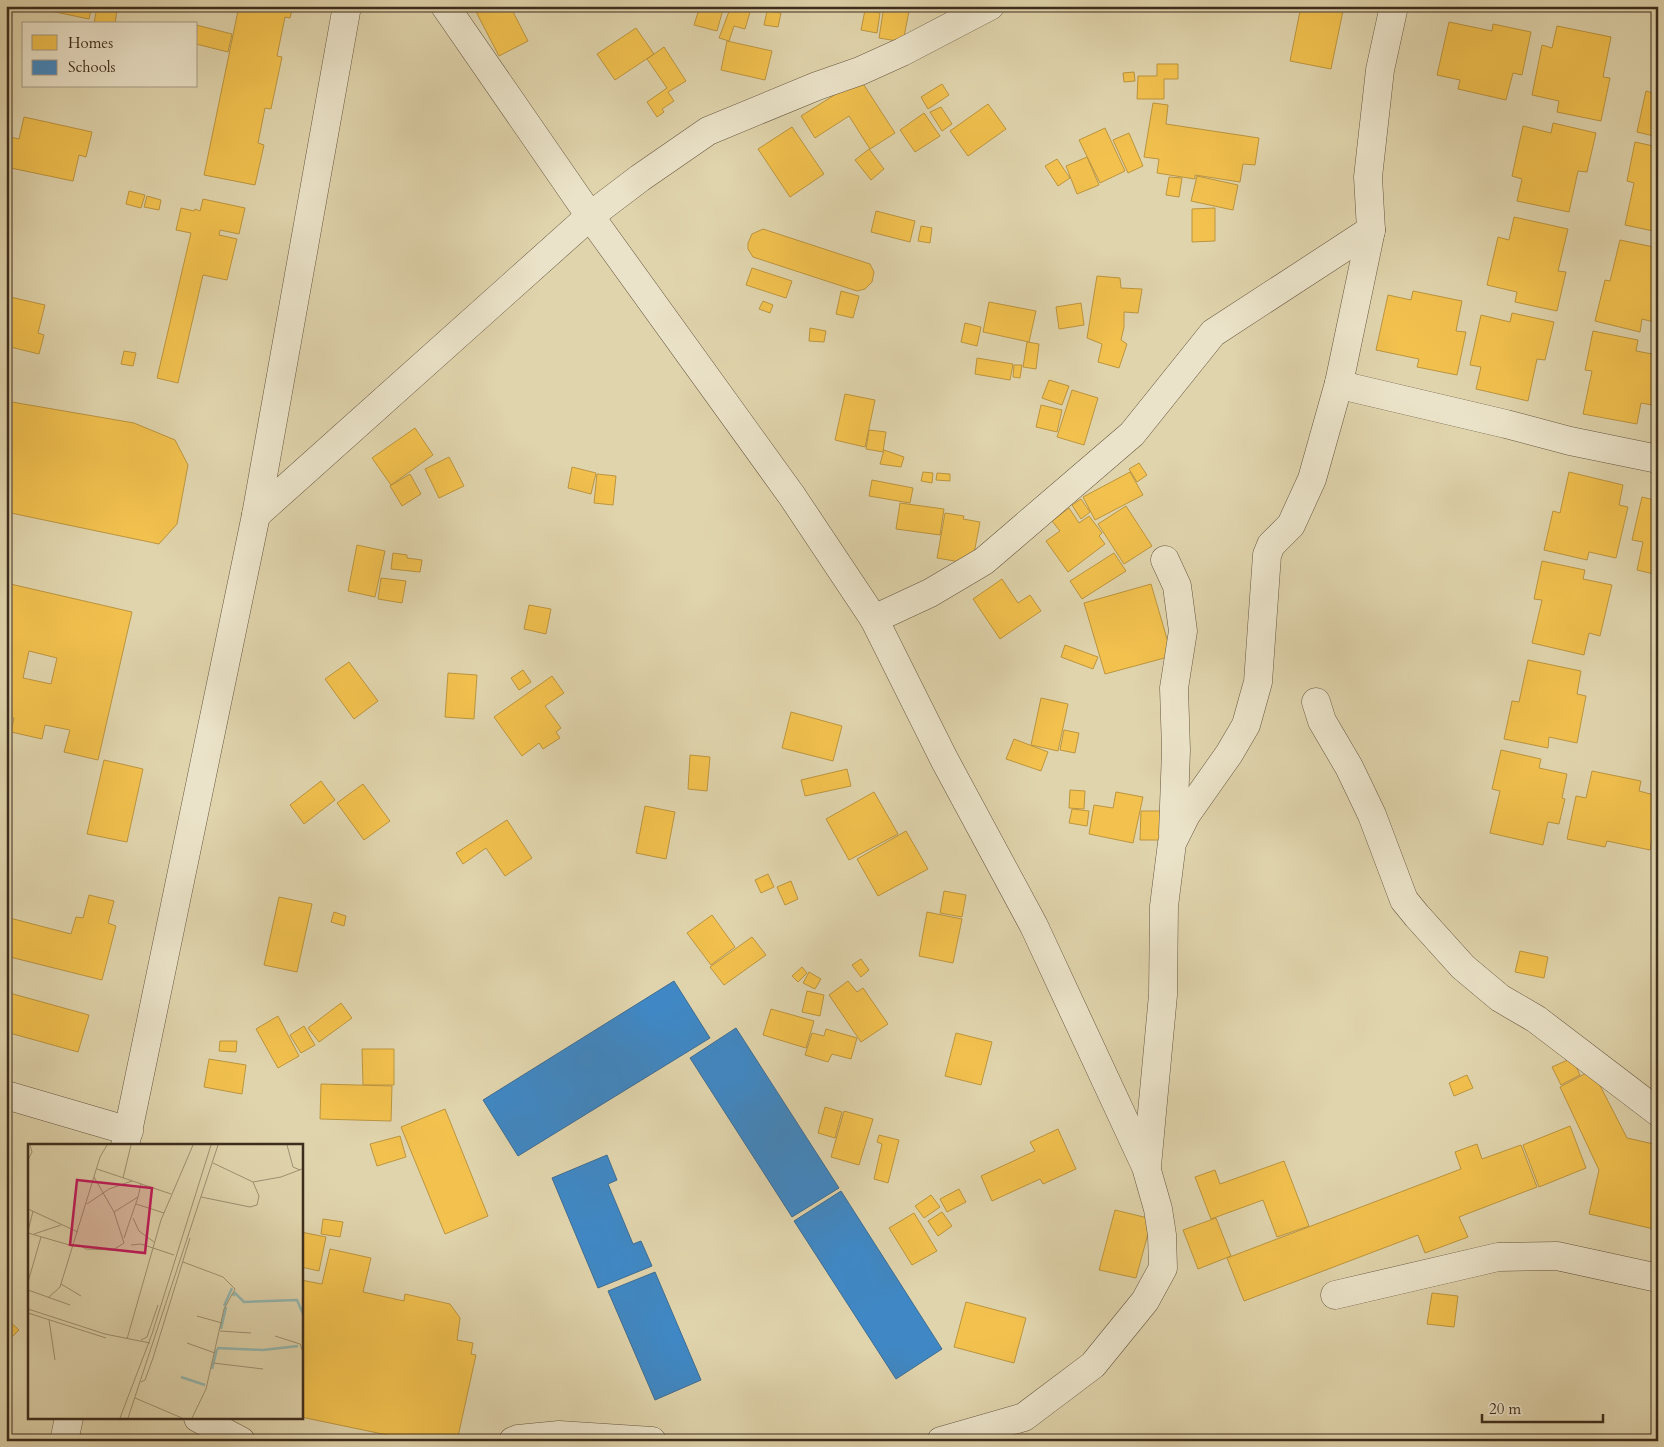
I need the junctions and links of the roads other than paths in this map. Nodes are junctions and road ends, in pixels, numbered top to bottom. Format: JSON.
{"nodes":[{"id":1,"x":347,"y":6,"type":"edge"},
{"id":2,"x":445,"y":6,"type":"edge"},
{"id":3,"x":990,"y":6,"type":"edge"},
{"id":4,"x":1394,"y":6,"type":"edge"},
{"id":5,"x":590,"y":216,"type":"junction"},
{"id":6,"x":1371,"y":230,"type":"junction"},
{"id":7,"x":1339,"y":383,"type":"junction"},
{"id":8,"x":1658,"y":459,"type":"edge"},
{"id":9,"x":256,"y":515,"type":"junction"},
{"id":10,"x":1165,"y":560,"type":"dead end"},
{"id":11,"x":874,"y":619,"type":"junction"},
{"id":12,"x":1316,"y":702,"type":"dead end"},
{"id":13,"x":1172,"y":843,"type":"junction"},
{"id":14,"x":6,"y":1095,"type":"edge"},
{"id":15,"x":1658,"y":1112,"type":"edge"},
{"id":16,"x":127,"y":1138,"type":"edge"},
{"id":17,"x":1146,"y":1167,"type":"junction"},
{"id":18,"x":1658,"y":1278,"type":"edge"},
{"id":19,"x":1335,"y":1295,"type":"dead end"},
{"id":20,"x":69,"y":1420,"type":"edge"},
{"id":21,"x":202,"y":1420,"type":"edge"},
{"id":22,"x":64,"y":1441,"type":"edge"},
{"id":23,"x":241,"y":1441,"type":"edge"},
{"id":24,"x":513,"y":1441,"type":"edge"},
{"id":25,"x":652,"y":1441,"type":"edge"},
{"id":26,"x":941,"y":1441,"type":"edge"}],
"edges":[{"from":1,"to":9,"type":"street"},
{"from":2,"to":5,"type":"street"},
{"from":3,"to":5,"type":"street"},
{"from":4,"to":6,"type":"street"},
{"from":5,"to":9,"type":"street"},
{"from":5,"to":11,"type":"street"},
{"from":6,"to":7,"type":"street"},
{"from":6,"to":11,"type":"street"},
{"from":7,"to":8,"type":"street"},
{"from":7,"to":13,"type":"street"},
{"from":9,"to":16,"type":"street"},
{"from":10,"to":13,"type":"street"},
{"from":11,"to":17,"type":"street"},
{"from":12,"to":15,"type":"street"},
{"from":13,"to":17,"type":"street"},
{"from":14,"to":16,"type":"street"},
{"from":17,"to":26,"type":"street"},
{"from":18,"to":19,"type":"street"},
{"from":20,"to":22,"type":"street"},
{"from":21,"to":23,"type":"street"},
{"from":24,"to":25,"type":"street"}]}
